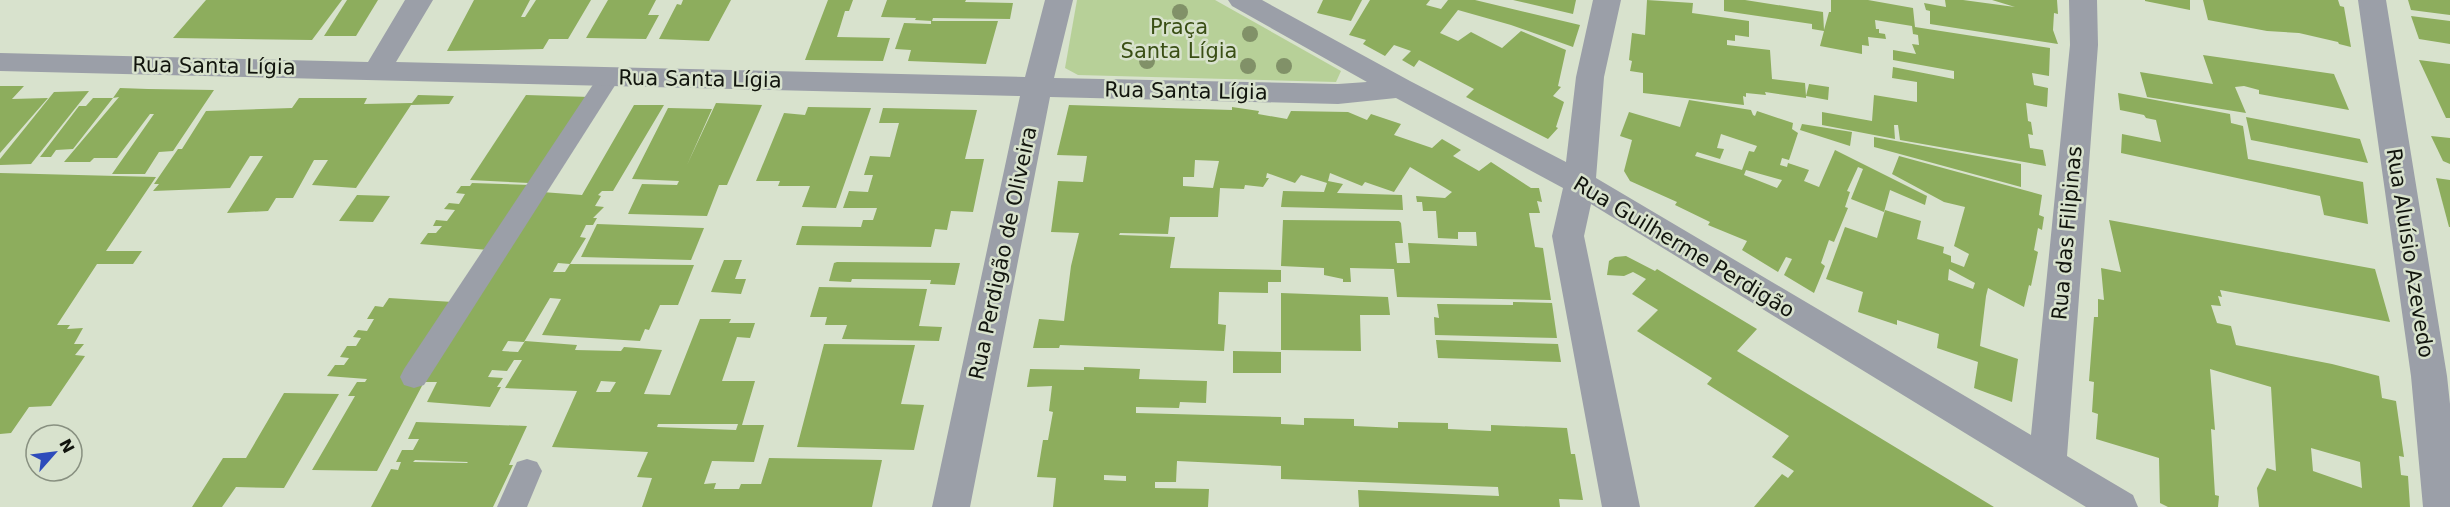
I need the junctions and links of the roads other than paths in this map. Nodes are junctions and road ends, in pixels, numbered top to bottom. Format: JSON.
{"nodes":[{"id":1,"x":419,"y":0,"type":"edge"},
{"id":2,"x":1059,"y":0,"type":"edge"},
{"id":3,"x":1242,"y":0,"type":"edge"},
{"id":4,"x":1607,"y":0,"type":"edge"},
{"id":5,"x":2083,"y":0,"type":"edge"},
{"id":6,"x":2372,"y":0,"type":"edge"},
{"id":7,"x":0,"y":62,"type":"edge"},
{"id":8,"x":378,"y":69,"type":"junction"},
{"id":9,"x":609,"y":76,"type":"junction"},
{"id":10,"x":1037,"y":87,"type":"junction"},
{"id":11,"x":1400,"y":88,"type":"junction"},
{"id":12,"x":1580,"y":183,"type":"junction"},
{"id":13,"x":414,"y":377,"type":"dead end"},
{"id":14,"x":2440,"y":378,"type":"edge"},
{"id":15,"x":2047,"y":465,"type":"junction"},
{"id":16,"x":528,"y":471,"type":"dead end"},
{"id":17,"x":512,"y":507,"type":"edge"},
{"id":18,"x":951,"y":507,"type":"edge"},
{"id":19,"x":1621,"y":507,"type":"edge"},
{"id":20,"x":2119,"y":507,"type":"edge"},
{"id":21,"x":2442,"y":507,"type":"edge"}],
"edges":[{"from":1,"to":8,"type":"street"},
{"from":2,"to":10,"type":"street","name":"Rua Perdigão de Oliveira"},
{"from":3,"to":11,"type":"street","name":"Rua Guilherme Perdigão"},
{"from":4,"to":12,"type":"street"},
{"from":5,"to":15,"type":"street","name":"Rua das Filipinas"},
{"from":6,"to":14,"type":"street","name":"Rua Aluísio Azevedo"},
{"from":7,"to":8,"type":"street","name":"Rua Santa Lígia"},
{"from":8,"to":9,"type":"street","name":"Rua Santa Lígia"},
{"from":9,"to":10,"type":"street","name":"Rua Santa Lígia"},
{"from":9,"to":13,"type":"lane"},
{"from":10,"to":11,"type":"street","name":"Rua Santa Lígia"},
{"from":10,"to":18,"type":"street","name":"Rua Perdigão de Oliveira"},
{"from":11,"to":12,"type":"street","name":"Rua Guilherme Perdigão"},
{"from":12,"to":15,"type":"street","name":"Rua Guilherme Perdigão"},
{"from":12,"to":19,"type":"street"},
{"from":14,"to":21,"type":"street","name":"Rua Aluísio Azevedo"},
{"from":15,"to":20,"type":"street","name":"Rua Guilherme Perdigão"},
{"from":16,"to":17,"type":"lane"}]}
